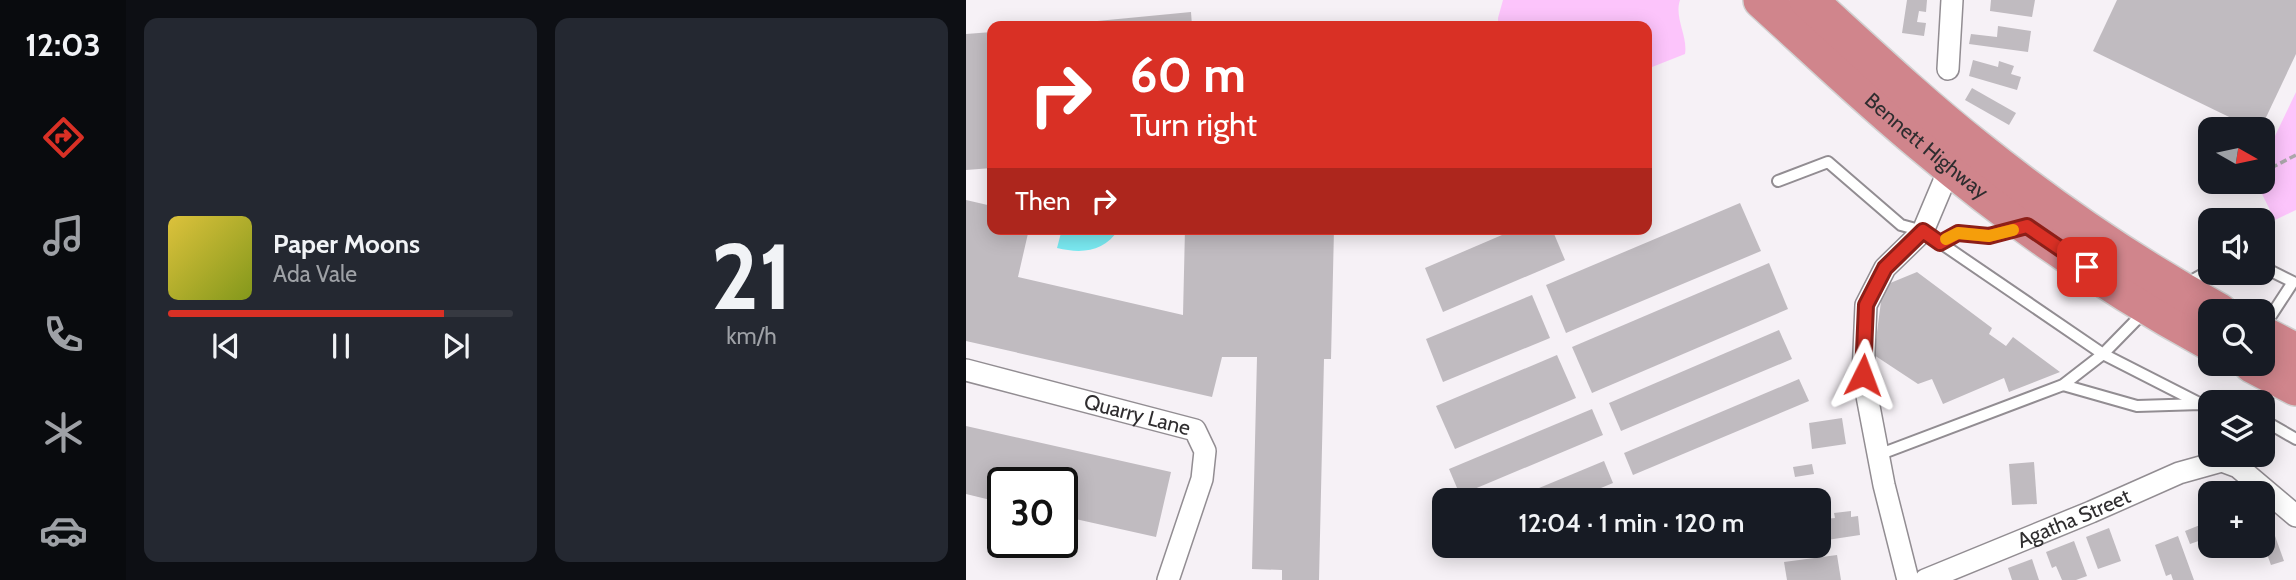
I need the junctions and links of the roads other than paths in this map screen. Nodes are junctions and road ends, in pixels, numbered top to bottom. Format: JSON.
{"nodes":[{"id":1,"x":1762,"y":0,"type":"edge"},
{"id":2,"x":1808,"y":0,"type":"edge"},
{"id":3,"x":1952,"y":0,"type":"edge"},
{"id":4,"x":1948,"y":69,"type":"dead end"},
{"id":5,"x":1950,"y":167,"type":"junction"},
{"id":6,"x":1778,"y":181,"type":"dead end"},
{"id":7,"x":2027,"y":226,"type":"junction"},
{"id":8,"x":1931,"y":237,"type":"junction"},
{"id":9,"x":2275,"y":273,"type":"edge"},
{"id":10,"x":2198,"y":275,"type":"edge"},
{"id":11,"x":2294,"y":283,"type":"edge"},
{"id":12,"x":2160,"y":289,"type":"junction"},
{"id":13,"x":2198,"y":304,"type":"edge"},
{"id":14,"x":2275,"y":311,"type":"edge"},
{"id":15,"x":2198,"y":329,"type":"edge"},
{"id":16,"x":2103,"y":354,"type":"junction"},
{"id":17,"x":966,"y":370,"type":"edge"},
{"id":18,"x":2063,"y":385,"type":"junction"},
{"id":19,"x":2198,"y":401,"type":"edge"},
{"id":20,"x":2198,"y":405,"type":"edge"},
{"id":21,"x":2275,"y":427,"type":"edge"},
{"id":22,"x":2296,"y":439,"type":"edge"},
{"id":23,"x":1878,"y":454,"type":"junction"},
{"id":24,"x":2296,"y":516,"type":"edge"},
{"id":25,"x":1168,"y":580,"type":"edge"},
{"id":26,"x":1908,"y":580,"type":"edge"},
{"id":27,"x":1925,"y":580,"type":"edge"}],
"edges":[{"from":1,"to":5,"type":"highway","name":"Bennett Highway"},
{"from":2,"to":12,"type":"highway","name":"Bennett Highway"},
{"from":3,"to":4,"type":"street"},
{"from":5,"to":7,"type":"highway","name":"Bennett Highway"},
{"from":5,"to":8,"type":"street"},
{"from":6,"to":8,"type":"lane"},
{"from":7,"to":8,"type":"lane"},
{"from":7,"to":12,"type":"highway","name":"Bennett Highway"},
{"from":8,"to":16,"type":"lane"},
{"from":8,"to":23,"type":"street"},
{"from":9,"to":11,"type":"lane"},
{"from":10,"to":12,"type":"lane"},
{"from":11,"to":14,"type":"lane"},
{"from":12,"to":13,"type":"highway","name":"Bennett Highway"},
{"from":12,"to":15,"type":"highway","name":"Bennett Highway"},
{"from":12,"to":16,"type":"lane"},
{"from":16,"to":18,"type":"lane"},
{"from":16,"to":19,"type":"lane"},
{"from":17,"to":25,"type":"street","name":"Quarry Lane"},
{"from":18,"to":20,"type":"lane"},
{"from":18,"to":23,"type":"lane"},
{"from":21,"to":22,"type":"lane"},
{"from":23,"to":26,"type":"street"},
{"from":24,"to":27,"type":"street","name":"Agatha Street"}]}
